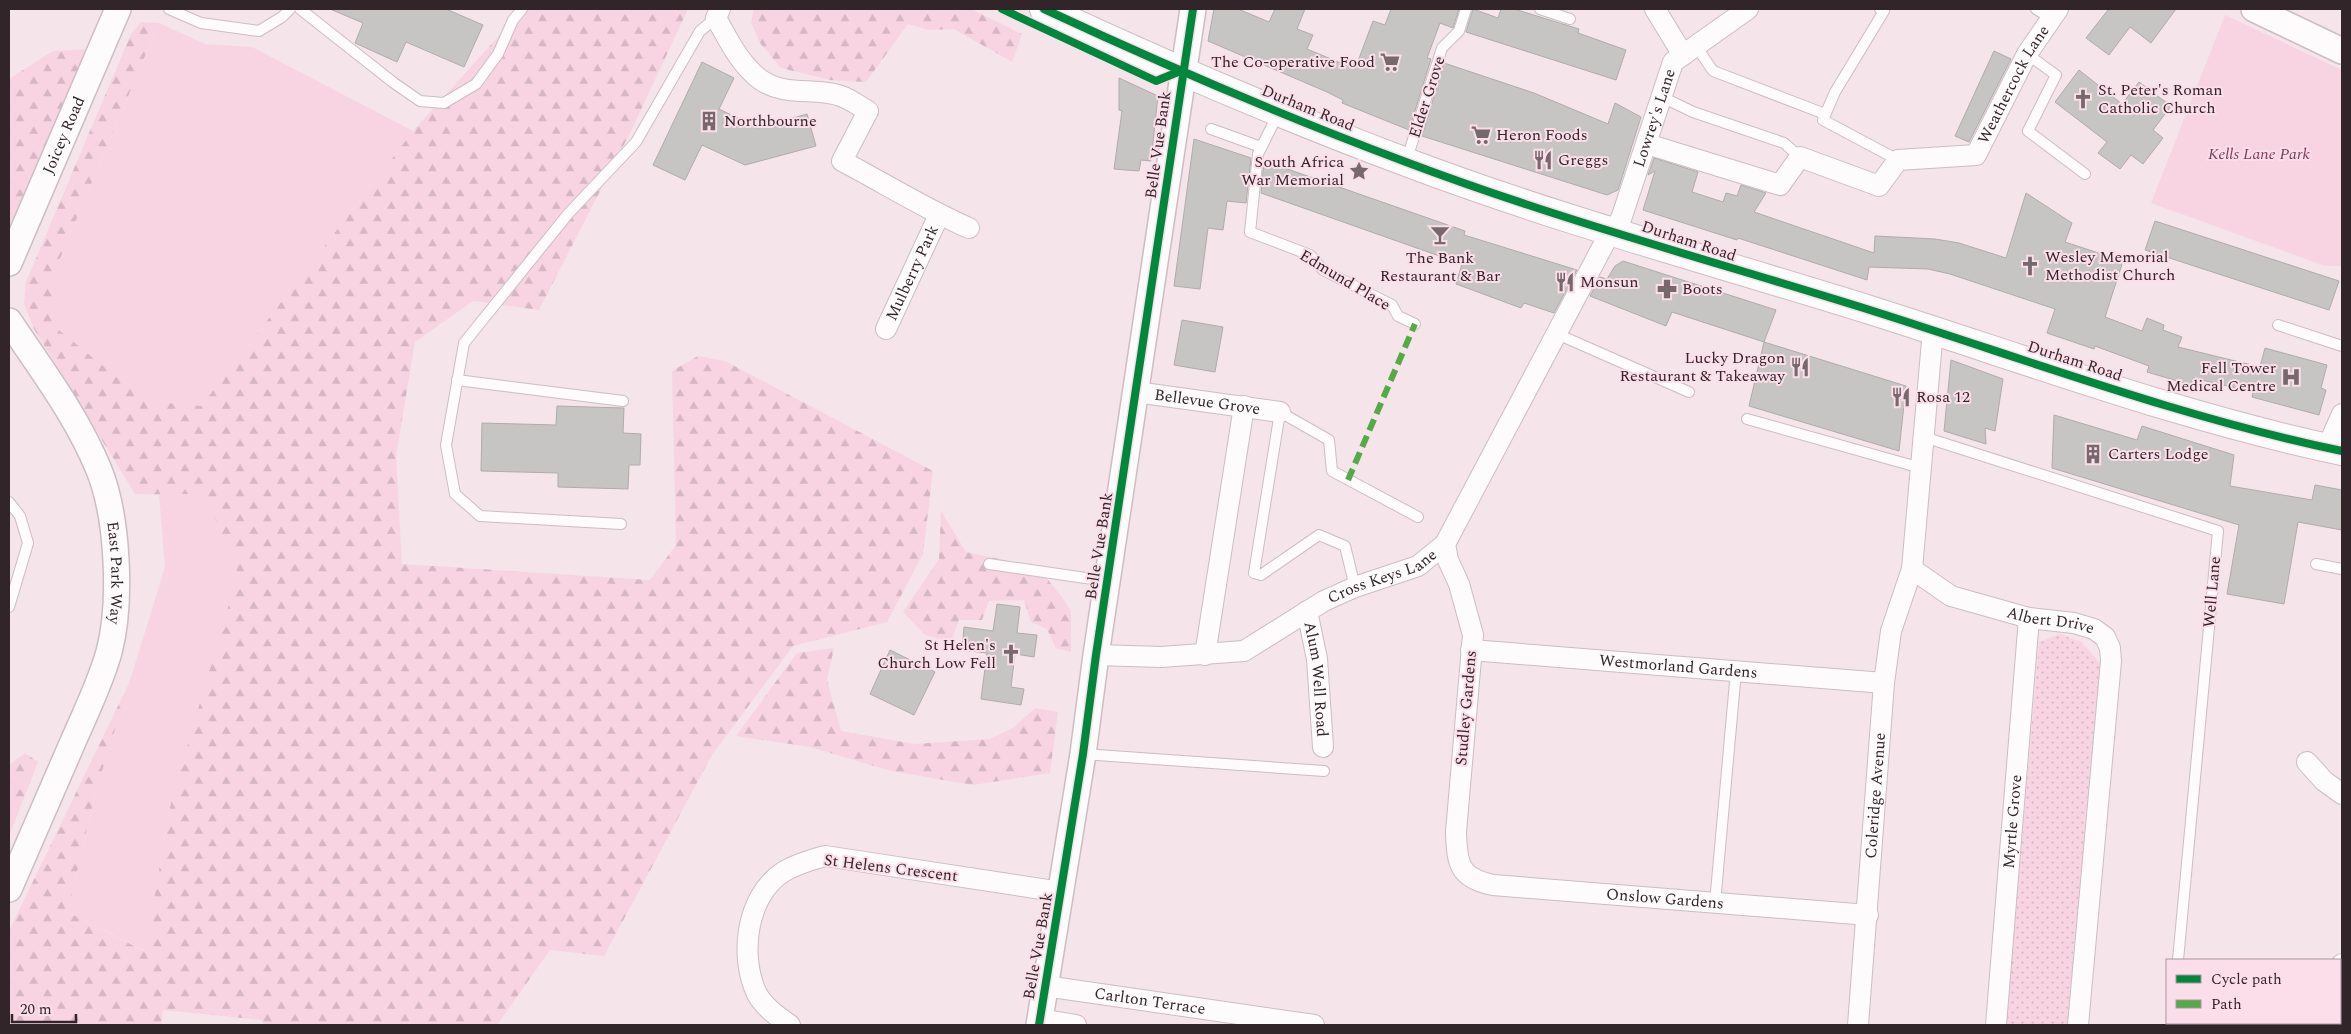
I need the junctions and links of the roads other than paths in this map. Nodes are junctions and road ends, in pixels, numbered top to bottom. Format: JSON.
{"nodes":[{"id":1,"x":118,"y":9,"type":"edge"},
{"id":2,"x":169,"y":9,"type":"edge"},
{"id":3,"x":290,"y":9,"type":"edge"},
{"id":4,"x":300,"y":9,"type":"edge"},
{"id":5,"x":522,"y":9,"type":"edge"},
{"id":6,"x":1044,"y":9,"type":"edge"},
{"id":7,"x":1193,"y":9,"type":"edge"},
{"id":8,"x":1466,"y":9,"type":"edge"},
{"id":9,"x":1540,"y":9,"type":"edge"},
{"id":10,"x":1656,"y":9,"type":"edge"},
{"id":11,"x":1880,"y":9,"type":"edge"},
{"id":12,"x":2254,"y":9,"type":"edge"},
{"id":13,"x":1737,"y":12,"type":"edge"},
{"id":14,"x":2048,"y":12,"type":"edge"},
{"id":15,"x":718,"y":13,"type":"edge"},
{"id":16,"x":1570,"y":19,"type":"dead end"},
{"id":17,"x":1689,"y":50,"type":"junction"},
{"id":18,"x":2342,"y":51,"type":"edge"},
{"id":19,"x":2026,"y":54,"type":"junction"},
{"id":20,"x":1183,"y":70,"type":"junction"},
{"id":21,"x":1662,"y":97,"type":"junction"},
{"id":22,"x":1280,"y":111,"type":"junction"},
{"id":23,"x":1825,"y":114,"type":"junction"},
{"id":24,"x":1211,"y":129,"type":"dead end"},
{"id":25,"x":1647,"y":144,"type":"junction"},
{"id":26,"x":1261,"y":147,"type":"junction"},
{"id":27,"x":1800,"y":158,"type":"junction"},
{"id":28,"x":1898,"y":160,"type":"junction"},
{"id":29,"x":1406,"y":162,"type":"junction"},
{"id":30,"x":2085,"y":174,"type":"dead end"},
{"id":31,"x":939,"y":215,"type":"junction"},
{"id":32,"x":969,"y":228,"type":"dead end"},
{"id":33,"x":1614,"y":232,"type":"junction"},
{"id":34,"x":9,"y":263,"type":"edge"},
{"id":35,"x":9,"y":321,"type":"edge"},
{"id":36,"x":1415,"y":324,"type":"dead end"},
{"id":37,"x":2278,"y":325,"type":"dead end"},
{"id":38,"x":886,"y":329,"type":"dead end"},
{"id":39,"x":1933,"y":330,"type":"junction"},
{"id":40,"x":1556,"y":334,"type":"junction"},
{"id":41,"x":2342,"y":346,"type":"edge"},
{"id":42,"x":457,"y":380,"type":"junction"},
{"id":43,"x":1136,"y":392,"type":"junction"},
{"id":44,"x":1689,"y":392,"type":"dead end"},
{"id":45,"x":623,"y":401,"type":"dead end"},
{"id":46,"x":1244,"y":406,"type":"junction"},
{"id":47,"x":1280,"y":412,"type":"junction"},
{"id":48,"x":2342,"y":414,"type":"edge"},
{"id":49,"x":1747,"y":419,"type":"dead end"},
{"id":50,"x":1924,"y":437,"type":"junction"},
{"id":51,"x":2335,"y":450,"type":"edge"},
{"id":52,"x":1921,"y":468,"type":"junction"},
{"id":53,"x":9,"y":502,"type":"edge"},
{"id":54,"x":1418,"y":517,"type":"dead end"},
{"id":55,"x":622,"y":524,"type":"dead end"},
{"id":56,"x":1445,"y":544,"type":"junction"},
{"id":57,"x":989,"y":564,"type":"dead end"},
{"id":58,"x":2316,"y":564,"type":"dead end"},
{"id":59,"x":1912,"y":569,"type":"junction"},
{"id":60,"x":2342,"y":569,"type":"edge"},
{"id":61,"x":1107,"y":582,"type":"junction"},
{"id":62,"x":1355,"y":587,"type":"junction"},
{"id":63,"x":9,"y":607,"type":"edge"},
{"id":64,"x":1307,"y":611,"type":"junction"},
{"id":65,"x":2029,"y":618,"type":"junction"},
{"id":66,"x":1471,"y":650,"type":"junction"},
{"id":67,"x":1096,"y":655,"type":"junction"},
{"id":68,"x":1205,"y":655,"type":"junction"},
{"id":69,"x":1736,"y":671,"type":"junction"},
{"id":70,"x":1884,"y":683,"type":"junction"},
{"id":71,"x":1323,"y":747,"type":"dead end"},
{"id":72,"x":1083,"y":754,"type":"junction"},
{"id":73,"x":2306,"y":762,"type":"dead end"},
{"id":74,"x":1324,"y":771,"type":"dead end"},
{"id":75,"x":2342,"y":794,"type":"edge"},
{"id":76,"x":1465,"y":874,"type":"joint"},
{"id":77,"x":9,"y":889,"type":"edge"},
{"id":78,"x":1061,"y":892,"type":"junction"},
{"id":79,"x":1715,"y":903,"type":"junction"},
{"id":80,"x":1868,"y":915,"type":"junction"},
{"id":81,"x":2178,"y":959,"type":"edge"},
{"id":82,"x":2342,"y":964,"type":"edge"},
{"id":83,"x":2341,"y":976,"type":"edge"},
{"id":84,"x":1045,"y":986,"type":"junction"},
{"id":85,"x":1040,"y":1022,"type":"edge"},
{"id":86,"x":790,"y":1025,"type":"edge"},
{"id":87,"x":1076,"y":1025,"type":"edge"},
{"id":88,"x":1314,"y":1025,"type":"edge"},
{"id":89,"x":1858,"y":1025,"type":"edge"},
{"id":90,"x":1996,"y":1025,"type":"edge"},
{"id":91,"x":2078,"y":1025,"type":"edge"}],
"edges":[{"from":1,"to":34,"type":"street","name":"Joicey Road"},
{"from":2,"to":3,"type":"lane"},
{"from":4,"to":5,"type":"lane"},
{"from":6,"to":20,"type":"main road","name":"Durham Road"},
{"from":7,"to":20,"type":"street","name":"Belle Vue Bank"},
{"from":8,"to":29,"type":"lane","name":"Elder Grove"},
{"from":9,"to":16,"type":"lane"},
{"from":10,"to":17,"type":"street"},
{"from":11,"to":23,"type":"lane"},
{"from":12,"to":18,"type":"street"},
{"from":13,"to":17,"type":"street","name":"Lowrey's Lane"},
{"from":14,"to":19,"type":"street","name":"Weathercock Lane"},
{"from":15,"to":31,"type":"street","name":"Mulberry Park"},
{"from":15,"to":42,"type":"lane"},
{"from":17,"to":21,"type":"street","name":"Lowrey's Lane"},
{"from":17,"to":23,"type":"lane"},
{"from":19,"to":28,"type":"street","name":"Weathercock Lane"},
{"from":19,"to":30,"type":"lane"},
{"from":20,"to":22,"type":"main road","name":"Durham Road"},
{"from":20,"to":43,"type":"street","name":"Belle Vue Bank"},
{"from":21,"to":25,"type":"street","name":"Lowrey's Lane"},
{"from":21,"to":27,"type":"lane"},
{"from":22,"to":26,"type":"lane","name":"Edmund Place"},
{"from":22,"to":29,"type":"main road","name":"Durham Road"},
{"from":23,"to":28,"type":"lane"},
{"from":24,"to":26,"type":"lane"},
{"from":25,"to":27,"type":"street"},
{"from":25,"to":33,"type":"street","name":"Lowrey's Lane"},
{"from":26,"to":36,"type":"lane","name":"Edmund Place"},
{"from":27,"to":28,"type":"street"},
{"from":29,"to":33,"type":"main road","name":"Durham Road"},
{"from":31,"to":32,"type":"street","name":"Mulberry Park"},
{"from":31,"to":38,"type":"street","name":"Mulberry Park"},
{"from":33,"to":39,"type":"main road","name":"Durham Road"},
{"from":33,"to":40,"type":"street","name":"Cross Keys Lane"},
{"from":35,"to":77,"type":"street","name":"East Park Way"},
{"from":37,"to":41,"type":"lane"},
{"from":39,"to":50,"type":"street"},
{"from":39,"to":51,"type":"main road","name":"Durham Road"},
{"from":40,"to":44,"type":"lane"},
{"from":40,"to":56,"type":"street","name":"Cross Keys Lane"},
{"from":42,"to":45,"type":"lane"},
{"from":42,"to":55,"type":"lane"},
{"from":43,"to":46,"type":"street","name":"Bellevue Grove"},
{"from":43,"to":61,"type":"street","name":"Belle Vue Bank"},
{"from":46,"to":47,"type":"street","name":"Bellevue Grove"},
{"from":46,"to":68,"type":"street"},
{"from":47,"to":54,"type":"lane"},
{"from":47,"to":62,"type":"lane"},
{"from":48,"to":51,"type":"street"},
{"from":49,"to":52,"type":"lane"},
{"from":50,"to":52,"type":"street"},
{"from":50,"to":81,"type":"lane","name":"Well Lane"},
{"from":52,"to":59,"type":"street"},
{"from":53,"to":63,"type":"lane"},
{"from":56,"to":62,"type":"street","name":"Cross Keys Lane"},
{"from":56,"to":66,"type":"street","name":"Studley Gardens"},
{"from":57,"to":61,"type":"lane"},
{"from":58,"to":60,"type":"lane"},
{"from":59,"to":65,"type":"street","name":"Albert Drive"},
{"from":59,"to":70,"type":"street","name":"Coleridge Avenue"},
{"from":61,"to":67,"type":"street","name":"Belle Vue Bank"},
{"from":62,"to":64,"type":"street","name":"Cross Keys Lane"},
{"from":64,"to":68,"type":"street","name":"Cross Keys Lane"},
{"from":64,"to":71,"type":"street","name":"Alum Well Road"},
{"from":65,"to":90,"type":"street","name":"Myrtle Grove"},
{"from":65,"to":91,"type":"street","name":"Albert Drive"},
{"from":66,"to":69,"type":"street","name":"Westmorland Gardens"},
{"from":66,"to":76,"type":"street","name":"Studley Gardens"},
{"from":67,"to":68,"type":"street","name":"Cross Keys Lane"},
{"from":67,"to":72,"type":"street","name":"Belle Vue Bank"},
{"from":69,"to":70,"type":"street","name":"Westmorland Gardens"},
{"from":69,"to":79,"type":"lane"},
{"from":70,"to":80,"type":"street","name":"Coleridge Avenue"},
{"from":72,"to":74,"type":"lane"},
{"from":72,"to":78,"type":"street","name":"Belle Vue Bank"},
{"from":73,"to":75,"type":"street"},
{"from":76,"to":79,"type":"street","name":"Onslow Gardens"},
{"from":78,"to":84,"type":"street","name":"Belle Vue Bank"},
{"from":78,"to":86,"type":"street","name":"St Helens Crescent"},
{"from":79,"to":80,"type":"street","name":"Onslow Gardens"},
{"from":80,"to":89,"type":"street","name":"Coleridge Avenue"},
{"from":82,"to":83,"type":"street"},
{"from":84,"to":85,"type":"street","name":"Belle Vue Bank"},
{"from":84,"to":88,"type":"street","name":"Carlton Terrace"},
{"from":85,"to":87,"type":"street"}]}
